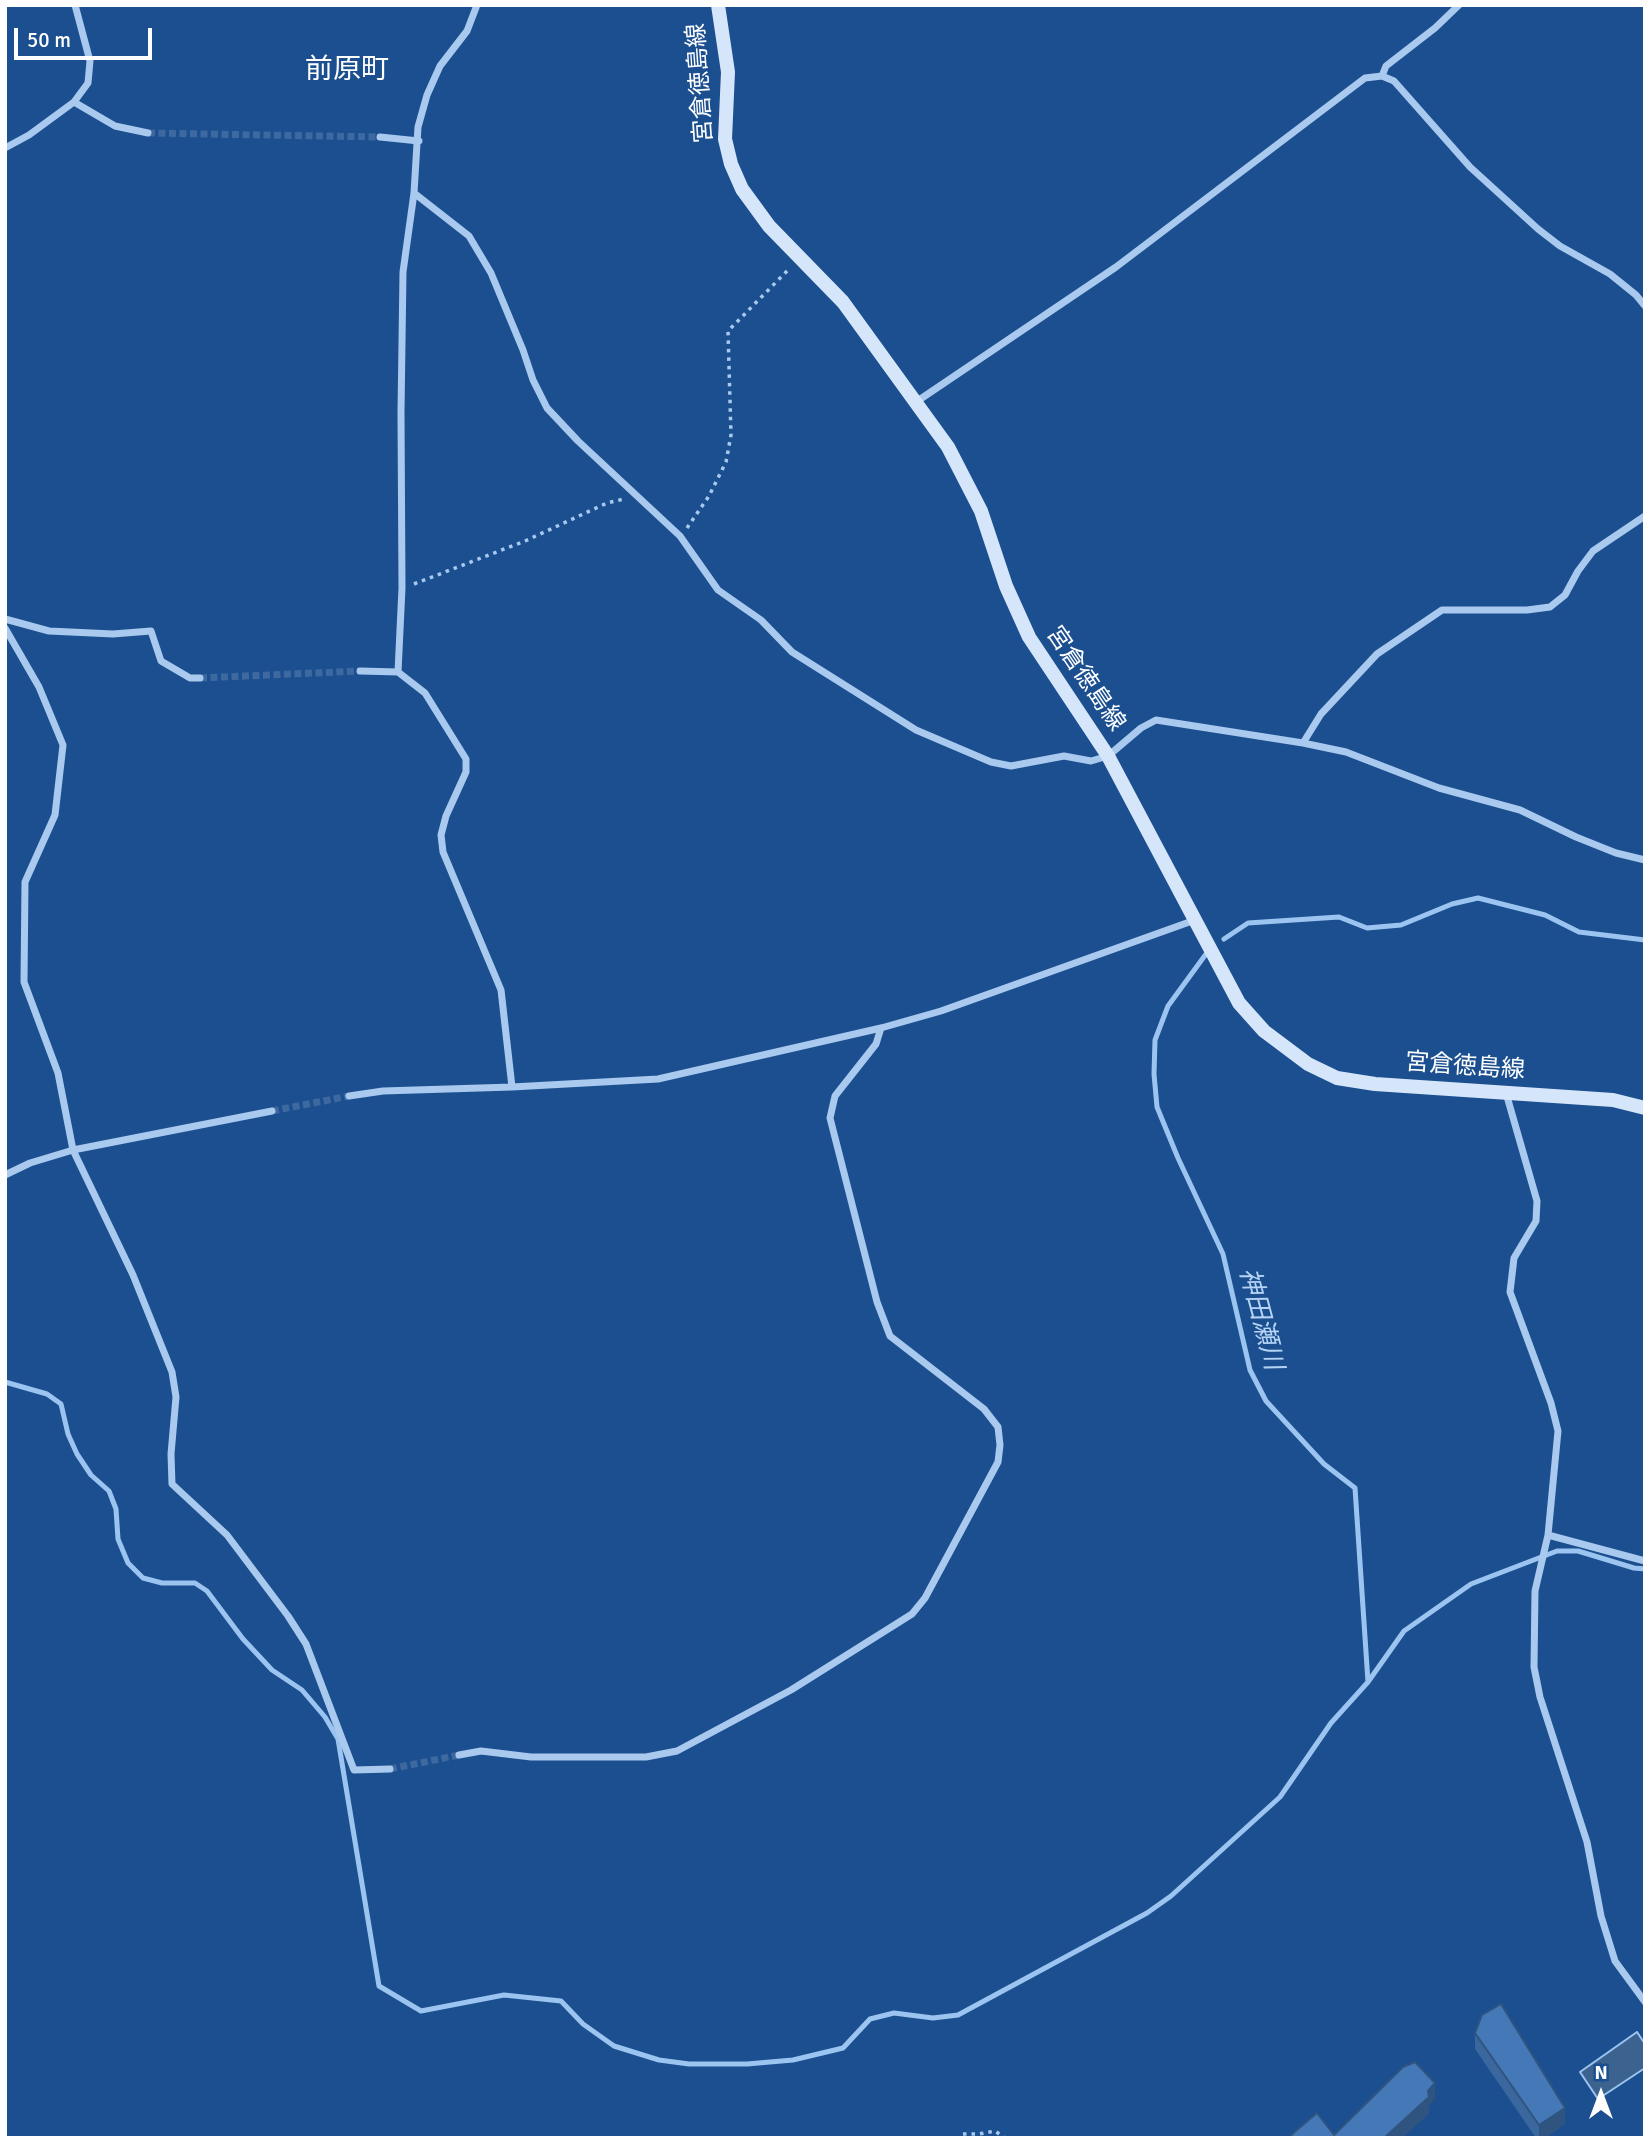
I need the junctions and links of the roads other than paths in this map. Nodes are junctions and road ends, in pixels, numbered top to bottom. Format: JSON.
{"nodes":[{"id":1,"x":75,"y":5,"type":"edge"},
{"id":2,"x":477,"y":5,"type":"edge"},
{"id":3,"x":718,"y":5,"type":"edge"},
{"id":4,"x":1459,"y":5,"type":"edge"},
{"id":5,"x":1382,"y":76,"type":"junction"},
{"id":6,"x":74,"y":103,"type":"junction"},
{"id":7,"x":148,"y":133,"type":"tunnel mouth"},
{"id":8,"x":380,"y":137,"type":"tunnel mouth"},
{"id":9,"x":419,"y":141,"type":"junction"},
{"id":10,"x":5,"y":148,"type":"edge"},
{"id":11,"x":414,"y":193,"type":"junction"},
{"id":12,"x":1645,"y":306,"type":"edge"},
{"id":13,"x":915,"y":402,"type":"junction"},
{"id":14,"x":1645,"y":516,"type":"edge"},
{"id":15,"x":5,"y":620,"type":"edge"},
{"id":16,"x":5,"y":628,"type":"edge"},
{"id":17,"x":360,"y":671,"type":"tunnel mouth"},
{"id":18,"x":398,"y":671,"type":"junction"},
{"id":19,"x":200,"y":678,"type":"tunnel mouth"},
{"id":20,"x":1303,"y":743,"type":"junction"},
{"id":21,"x":1108,"y":756,"type":"junction"},
{"id":22,"x":1645,"y":860,"type":"edge"},
{"id":23,"x":1195,"y":920,"type":"junction"},
{"id":24,"x":881,"y":1028,"type":"junction"},
{"id":25,"x":512,"y":1087,"type":"junction"},
{"id":26,"x":1506,"y":1093,"type":"junction"},
{"id":27,"x":349,"y":1096,"type":"tunnel mouth"},
{"id":28,"x":1645,"y":1108,"type":"edge"},
{"id":29,"x":272,"y":1111,"type":"tunnel mouth"},
{"id":30,"x":73,"y":1150,"type":"junction"},
{"id":31,"x":5,"y":1175,"type":"edge"},
{"id":32,"x":1548,"y":1535,"type":"junction"},
{"id":33,"x":1645,"y":1561,"type":"edge"},
{"id":34,"x":460,"y":1755,"type":"tunnel mouth"},
{"id":35,"x":390,"y":1769,"type":"tunnel mouth"},
{"id":36,"x":1645,"y":2002,"type":"edge"}],
"edges":[{"from":1,"to":6,"type":"street"},
{"from":2,"to":9,"type":"street"},
{"from":3,"to":13,"type":"main road","name":"宮倉徳島線"},
{"from":4,"to":5,"type":"street"},
{"from":5,"to":12,"type":"street"},
{"from":5,"to":13,"type":"street"},
{"from":6,"to":7,"type":"street"},
{"from":6,"to":10,"type":"street"},
{"from":8,"to":9,"type":"street"},
{"from":9,"to":11,"type":"street"},
{"from":11,"to":18,"type":"street"},
{"from":11,"to":21,"type":"street"},
{"from":13,"to":21,"type":"main road","name":"宮倉徳島線"},
{"from":14,"to":20,"type":"street"},
{"from":15,"to":19,"type":"street"},
{"from":16,"to":30,"type":"street"},
{"from":17,"to":18,"type":"street"},
{"from":18,"to":25,"type":"street"},
{"from":20,"to":21,"type":"street"},
{"from":20,"to":22,"type":"street"},
{"from":21,"to":23,"type":"main road","name":"宮倉徳島線"},
{"from":23,"to":24,"type":"street"},
{"from":23,"to":26,"type":"main road","name":"宮倉徳島線"},
{"from":24,"to":25,"type":"street"},
{"from":24,"to":34,"type":"street"},
{"from":25,"to":27,"type":"street"},
{"from":26,"to":28,"type":"main road","name":"宮倉徳島線"},
{"from":26,"to":32,"type":"street"},
{"from":29,"to":30,"type":"street"},
{"from":30,"to":31,"type":"street"},
{"from":30,"to":35,"type":"street"},
{"from":32,"to":33,"type":"street"},
{"from":32,"to":36,"type":"street"}]}
